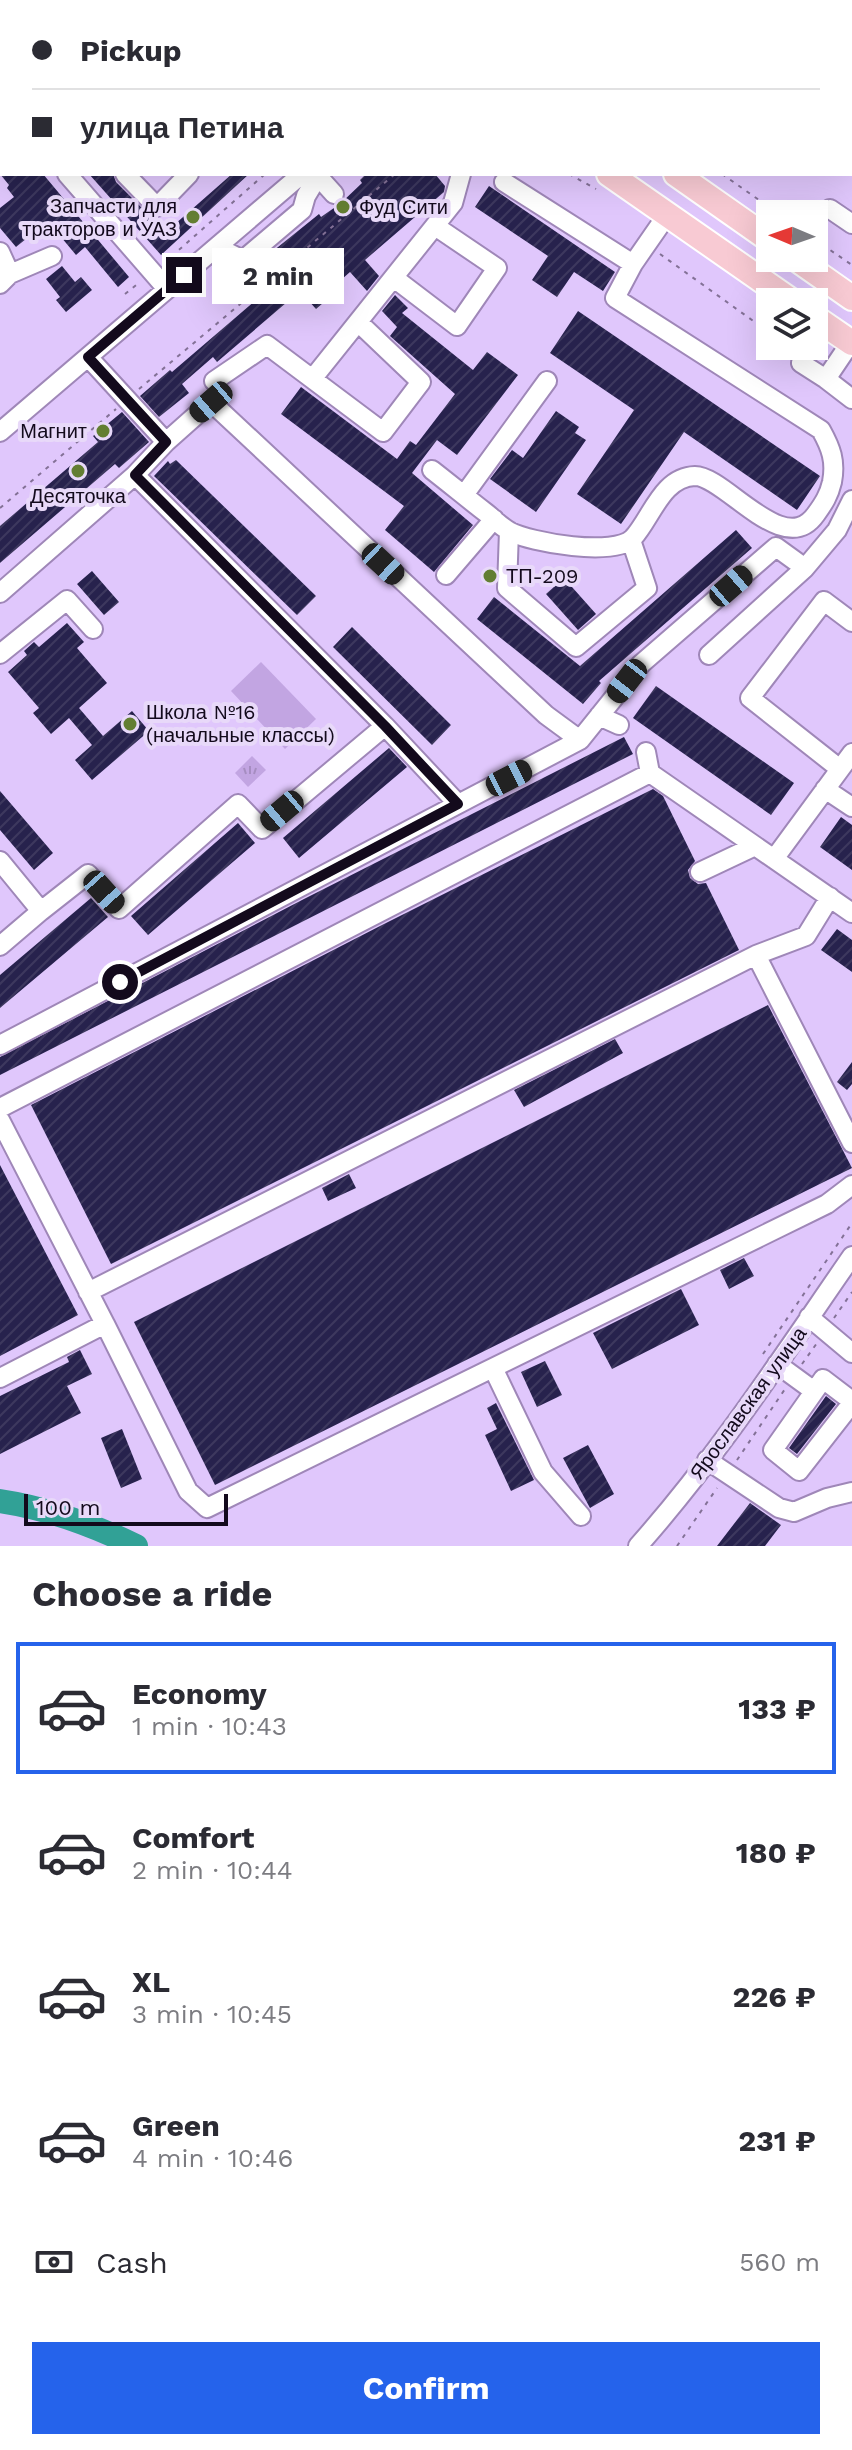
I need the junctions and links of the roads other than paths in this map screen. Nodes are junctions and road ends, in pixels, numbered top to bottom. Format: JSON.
{"nodes":[{"id":1,"x":69,"y":176,"type":"edge"},
{"id":2,"x":127,"y":176,"type":"edge"},
{"id":3,"x":187,"y":176,"type":"edge"},
{"id":4,"x":307,"y":176,"type":"edge"},
{"id":5,"x":312,"y":176,"type":"edge"},
{"id":6,"x":313,"y":176,"type":"edge"},
{"id":7,"x":460,"y":176,"type":"edge"},
{"id":8,"x":682,"y":179,"type":"edge"},
{"id":9,"x":281,"y":181,"type":"edge"},
{"id":10,"x":504,"y":182,"type":"dead end"},
{"id":11,"x":605,"y":183,"type":"edge"},
{"id":12,"x":334,"y":194,"type":"dead end"},
{"id":13,"x":830,"y":209,"type":"dead end"},
{"id":14,"x":667,"y":215,"type":"junction"},
{"id":15,"x":852,"y":224,"type":"edge"},
{"id":16,"x":435,"y":226,"type":"junction"},
{"id":17,"x":756,"y":230,"type":"edge"},
{"id":18,"x":217,"y":247,"type":"junction"},
{"id":19,"x":0,"y":252,"type":"edge"},
{"id":20,"x":52,"y":256,"type":"dead end"},
{"id":21,"x":633,"y":264,"type":"junction"},
{"id":22,"x":815,"y":272,"type":"edge"},
{"id":23,"x":394,"y":278,"type":"junction"},
{"id":24,"x":5,"y":279,"type":"edge"},
{"id":25,"x":773,"y":288,"type":"edge"},
{"id":26,"x":167,"y":289,"type":"junction"},
{"id":27,"x":852,"y":298,"type":"edge"},
{"id":28,"x":358,"y":322,"type":"junction"},
{"id":29,"x":828,"y":326,"type":"edge"},
{"id":30,"x":852,"y":342,"type":"edge"},
{"id":31,"x":88,"y":357,"type":"junction"},
{"id":32,"x":801,"y":363,"type":"dead end"},
{"id":33,"x":313,"y":378,"type":"junction"},
{"id":34,"x":826,"y":379,"type":"junction"},
{"id":35,"x":214,"y":381,"type":"dead end"},
{"id":36,"x":547,"y":381,"type":"dead end"},
{"id":37,"x":852,"y":399,"type":"edge"},
{"id":38,"x":0,"y":432,"type":"edge"},
{"id":39,"x":166,"y":442,"type":"junction"},
{"id":40,"x":432,"y":470,"type":"dead end"},
{"id":41,"x":135,"y":475,"type":"junction"},
{"id":42,"x":464,"y":495,"type":"junction"},
{"id":43,"x":852,"y":500,"type":"edge"},
{"id":44,"x":494,"y":519,"type":"junction"},
{"id":45,"x":509,"y":531,"type":"junction"},
{"id":46,"x":631,"y":540,"type":"junction"},
{"id":47,"x":805,"y":568,"type":"junction"},
{"id":48,"x":446,"y":575,"type":"dead end"},
{"id":49,"x":0,"y":593,"type":"edge"},
{"id":50,"x":852,"y":622,"type":"edge"},
{"id":51,"x":93,"y":629,"type":"dead end"},
{"id":52,"x":0,"y":654,"type":"edge"},
{"id":53,"x":709,"y":655,"type":"dead end"},
{"id":54,"x":599,"y":716,"type":"junction"},
{"id":55,"x":619,"y":725,"type":"dead end"},
{"id":56,"x":385,"y":726,"type":"junction"},
{"id":57,"x":580,"y":740,"type":"junction"},
{"id":58,"x":646,"y":752,"type":"dead end"},
{"id":59,"x":852,"y":753,"type":"edge"},
{"id":60,"x":840,"y":769,"type":"junction"},
{"id":61,"x":650,"y":773,"type":"junction"},
{"id":62,"x":825,"y":789,"type":"junction"},
{"id":63,"x":458,"y":804,"type":"junction"},
{"id":64,"x":852,"y":807,"type":"edge"},
{"id":65,"x":755,"y":846,"type":"junction"},
{"id":66,"x":774,"y":859,"type":"junction"},
{"id":67,"x":0,"y":861,"type":"edge"},
{"id":68,"x":700,"y":872,"type":"dead end"},
{"id":69,"x":830,"y":897,"type":"junction"},
{"id":70,"x":41,"y":911,"type":"junction"},
{"id":71,"x":852,"y":913,"type":"edge"},
{"id":72,"x":0,"y":946,"type":"edge"},
{"id":73,"x":756,"y":955,"type":"junction"},
{"id":74,"x":2,"y":1040,"type":"edge"},
{"id":75,"x":0,"y":1108,"type":"edge"},
{"id":76,"x":0,"y":1120,"type":"edge"},
{"id":77,"x":852,"y":1143,"type":"edge"},
{"id":78,"x":852,"y":1185,"type":"edge"},
{"id":79,"x":852,"y":1256,"type":"edge"},
{"id":80,"x":846,"y":1276,"type":"edge"},
{"id":81,"x":88,"y":1292,"type":"junction"},
{"id":82,"x":809,"y":1317,"type":"junction"},
{"id":83,"x":105,"y":1324,"type":"junction"},
{"id":84,"x":852,"y":1353,"type":"edge"},
{"id":85,"x":770,"y":1360,"type":"junction"},
{"id":86,"x":493,"y":1368,"type":"junction"},
{"id":87,"x":0,"y":1378,"type":"edge"},
{"id":88,"x":814,"y":1391,"type":"junction"},
{"id":89,"x":852,"y":1402,"type":"edge"},
{"id":90,"x":707,"y":1460,"type":"junction"},
{"id":91,"x":852,"y":1492,"type":"edge"},
{"id":92,"x":581,"y":1516,"type":"dead end"},
{"id":93,"x":638,"y":1546,"type":"edge"}],
"edges":[{"from":1,"to":26,"type":"street"},
{"from":2,"to":3,"type":"street"},
{"from":4,"to":9,"type":"street"},
{"from":5,"to":18,"type":"street"},
{"from":6,"to":12,"type":"street"},
{"from":7,"to":16,"type":"street"},
{"from":8,"to":14,"type":"main road"},
{"from":8,"to":17,"type":"main road"},
{"from":9,"to":18,"type":"street"},
{"from":10,"to":21,"type":"street"},
{"from":11,"to":14,"type":"main road"},
{"from":13,"to":15,"type":"street"},
{"from":14,"to":21,"type":"street"},
{"from":14,"to":25,"type":"main road"},
{"from":16,"to":23,"type":"street"},
{"from":16,"to":23,"type":"street"},
{"from":18,"to":26,"type":"street"},
{"from":19,"to":24,"type":"street"},
{"from":20,"to":24,"type":"street"},
{"from":21,"to":46,"type":"street"},
{"from":22,"to":27,"type":"main road"},
{"from":23,"to":28,"type":"street"},
{"from":26,"to":31,"type":"street"},
{"from":28,"to":33,"type":"street"},
{"from":28,"to":33,"type":"street"},
{"from":29,"to":30,"type":"main road"},
{"from":30,"to":34,"type":"street"},
{"from":31,"to":38,"type":"street"},
{"from":31,"to":39,"type":"street"},
{"from":32,"to":34,"type":"street"},
{"from":33,"to":35,"type":"street"},
{"from":34,"to":37,"type":"street"},
{"from":36,"to":42,"type":"street"},
{"from":39,"to":41,"type":"street"},
{"from":39,"to":57,"type":"street"},
{"from":40,"to":42,"type":"street"},
{"from":41,"to":49,"type":"street"},
{"from":41,"to":56,"type":"street"},
{"from":42,"to":44,"type":"street"},
{"from":43,"to":47,"type":"street"},
{"from":44,"to":45,"type":"street"},
{"from":44,"to":48,"type":"street"},
{"from":45,"to":46,"type":"street"},
{"from":45,"to":46,"type":"street"},
{"from":47,"to":53,"type":"street"},
{"from":47,"to":54,"type":"street"},
{"from":50,"to":60,"type":"street"},
{"from":51,"to":52,"type":"street"},
{"from":54,"to":55,"type":"street"},
{"from":54,"to":57,"type":"street"},
{"from":56,"to":63,"type":"street"},
{"from":56,"to":70,"type":"street"},
{"from":57,"to":63,"type":"street"},
{"from":58,"to":61,"type":"street"},
{"from":59,"to":60,"type":"street"},
{"from":60,"to":62,"type":"street"},
{"from":61,"to":65,"type":"street"},
{"from":61,"to":75,"type":"street"},
{"from":62,"to":64,"type":"street"},
{"from":62,"to":66,"type":"street"},
{"from":63,"to":74,"type":"street"},
{"from":65,"to":66,"type":"street"},
{"from":65,"to":68,"type":"street"},
{"from":66,"to":69,"type":"street"},
{"from":67,"to":70,"type":"street"},
{"from":69,"to":71,"type":"street"},
{"from":69,"to":73,"type":"street"},
{"from":70,"to":72,"type":"street"},
{"from":73,"to":77,"type":"street"},
{"from":73,"to":81,"type":"street"},
{"from":76,"to":81,"type":"street"},
{"from":78,"to":86,"type":"street"},
{"from":79,"to":80,"type":"street","name":"Ярославская улица"},
{"from":80,"to":82,"type":"street","name":"Ярославская улица"},
{"from":81,"to":83,"type":"street"},
{"from":82,"to":84,"type":"street"},
{"from":82,"to":85,"type":"street","name":"Ярославская улица"},
{"from":83,"to":86,"type":"street"},
{"from":83,"to":87,"type":"street"},
{"from":85,"to":88,"type":"street"},
{"from":85,"to":90,"type":"street","name":"Ярославская улица"},
{"from":86,"to":92,"type":"street"},
{"from":88,"to":89,"type":"street"},
{"from":88,"to":89,"type":"street"},
{"from":90,"to":91,"type":"street"},
{"from":90,"to":93,"type":"street","name":"Ярославская улица"}]}
